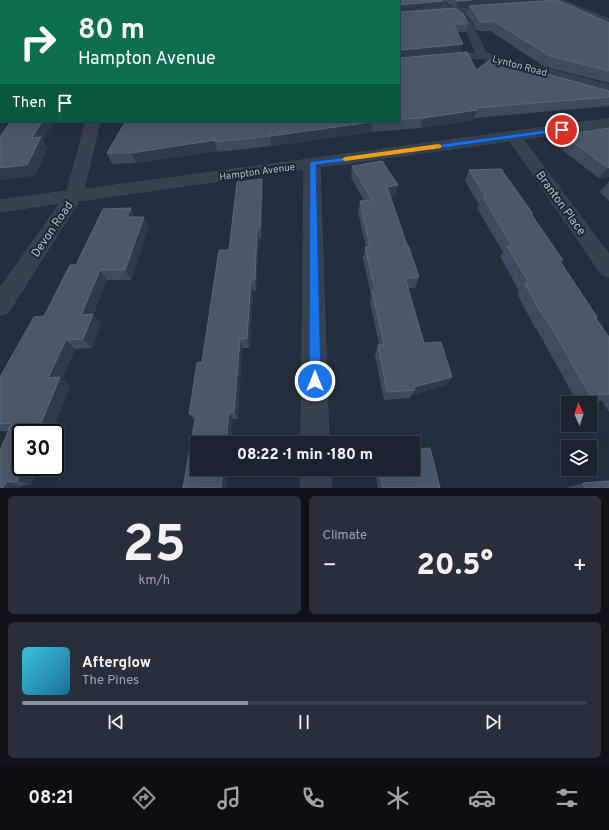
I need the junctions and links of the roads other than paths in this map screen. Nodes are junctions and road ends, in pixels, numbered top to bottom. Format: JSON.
{"nodes":[{"id":1,"x":433,"y":0,"type":"edge"},
{"id":2,"x":553,"y":3,"type":"edge"},
{"id":3,"x":503,"y":8,"type":"edge"},
{"id":4,"x":457,"y":12,"type":"junction"},
{"id":5,"x":400,"y":16,"type":"edge"},
{"id":6,"x":609,"y":22,"type":"edge"},
{"id":7,"x":482,"y":55,"type":"junction"},
{"id":8,"x":400,"y":63,"type":"edge"},
{"id":9,"x":609,"y":89,"type":"edge"},
{"id":10,"x":93,"y":122,"type":"edge"},
{"id":11,"x":609,"y":123,"type":"edge"},
{"id":12,"x":514,"y":136,"type":"junction"},
{"id":13,"x":312,"y":163,"type":"junction"},
{"id":14,"x":74,"y":196,"type":"junction"},
{"id":15,"x":0,"y":206,"type":"edge"},
{"id":16,"x":609,"y":269,"type":"edge"},
{"id":17,"x":0,"y":306,"type":"edge"},
{"id":18,"x":315,"y":436,"type":"edge"},
{"id":19,"x":316,"y":476,"type":"edge"},
{"id":20,"x":316,"y":488,"type":"edge"}],
"edges":[{"from":1,"to":4,"type":"street","name":"Lynton Road"},
{"from":2,"to":6,"type":"street"},
{"from":3,"to":4,"type":"street"},
{"from":4,"to":5,"type":"street"},
{"from":4,"to":7,"type":"street","name":"Lynton Road"},
{"from":7,"to":8,"type":"street"},
{"from":7,"to":9,"type":"street","name":"Lynton Road"},
{"from":10,"to":14,"type":"street","name":"Devon Road"},
{"from":11,"to":12,"type":"street","name":"Hampton Avenue"},
{"from":12,"to":13,"type":"street","name":"Hampton Avenue"},
{"from":12,"to":16,"type":"street","name":"Branton Place"},
{"from":13,"to":14,"type":"street","name":"Hampton Avenue"},
{"from":13,"to":18,"type":"street"},
{"from":14,"to":15,"type":"street","name":"Hampton Avenue"},
{"from":14,"to":17,"type":"street","name":"Devon Road"},
{"from":19,"to":20,"type":"street"}]}
